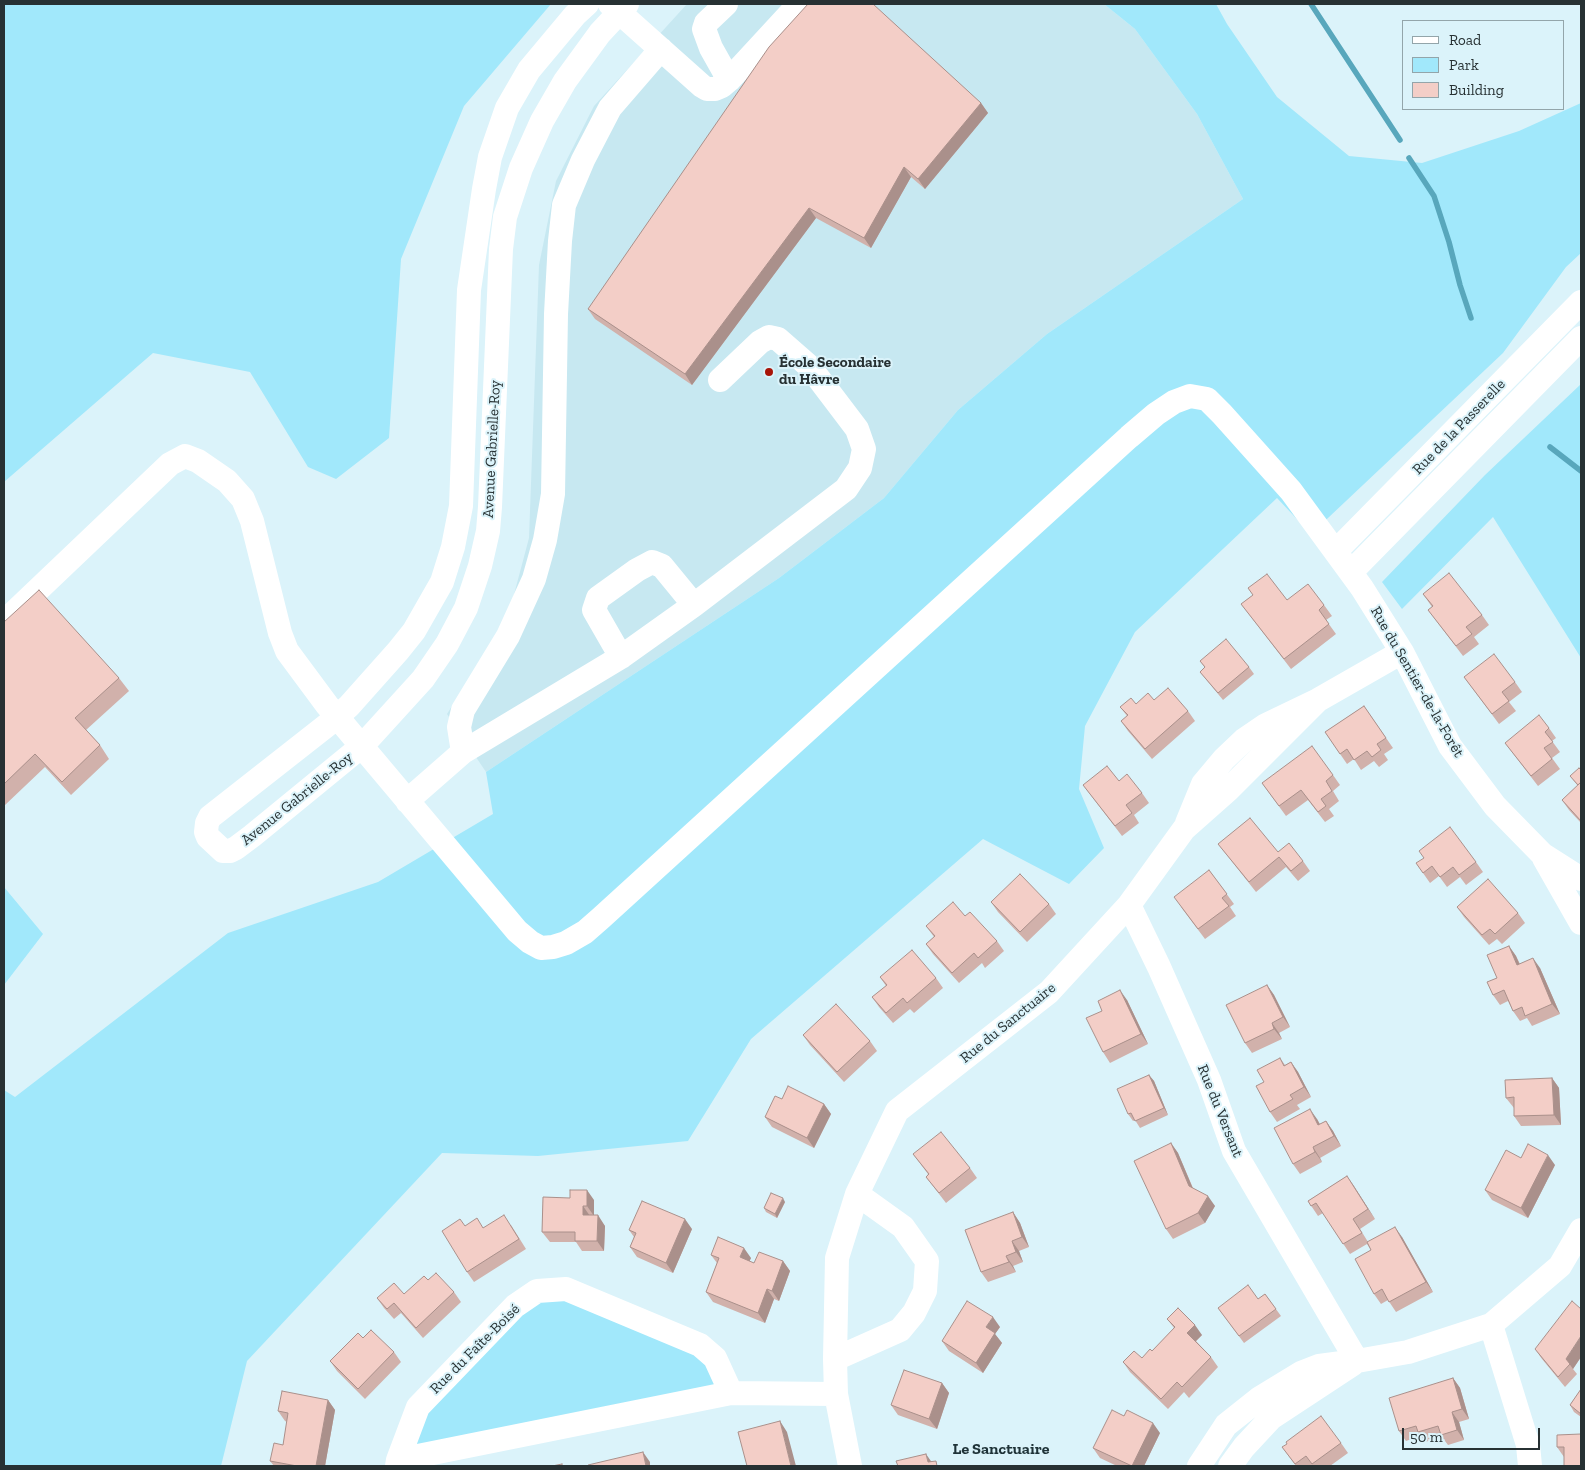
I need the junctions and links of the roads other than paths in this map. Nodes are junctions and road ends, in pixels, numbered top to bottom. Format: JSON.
{"nodes":[{"id":1,"x":587,"y":4,"type":"edge"},
{"id":2,"x":726,"y":4,"type":"edge"},
{"id":3,"x":799,"y":4,"type":"edge"},
{"id":4,"x":619,"y":6,"type":"edge"},
{"id":5,"x":661,"y":49,"type":"junction"},
{"id":6,"x":729,"y":80,"type":"junction"},
{"id":7,"x":1581,"y":302,"type":"edge"},
{"id":8,"x":1581,"y":338,"type":"edge"},
{"id":9,"x":720,"y":380,"type":"dead end"},
{"id":10,"x":1336,"y":551,"type":"junction"},
{"id":11,"x":1351,"y":572,"type":"junction"},
{"id":12,"x":694,"y":605,"type":"junction"},
{"id":13,"x":4,"y":622,"type":"edge"},
{"id":14,"x":1402,"y":652,"type":"junction"},
{"id":15,"x":621,"y":657,"type":"junction"},
{"id":16,"x":337,"y":717,"type":"junction"},
{"id":17,"x":362,"y":746,"type":"junction"},
{"id":18,"x":463,"y":752,"type":"junction"},
{"id":19,"x":406,"y":801,"type":"junction"},
{"id":20,"x":1542,"y":854,"type":"junction"},
{"id":21,"x":1581,"y":879,"type":"edge"},
{"id":22,"x":1129,"y":904,"type":"junction"},
{"id":23,"x":1581,"y":923,"type":"edge"},
{"id":24,"x":857,"y":1194,"type":"junction"},
{"id":25,"x":1581,"y":1230,"type":"edge"},
{"id":26,"x":1491,"y":1325,"type":"junction"},
{"id":27,"x":834,"y":1359,"type":"junction"},
{"id":28,"x":1357,"y":1361,"type":"junction"},
{"id":29,"x":731,"y":1393,"type":"junction"},
{"id":30,"x":836,"y":1394,"type":"junction"},
{"id":31,"x":398,"y":1463,"type":"edge"},
{"id":32,"x":850,"y":1466,"type":"edge"},
{"id":33,"x":1199,"y":1466,"type":"edge"},
{"id":34,"x":1230,"y":1466,"type":"edge"},
{"id":35,"x":1530,"y":1466,"type":"edge"}],
"edges":[{"from":1,"to":16,"type":"street","name":"Avenue Gabrielle-Roy"},
{"from":2,"to":6,"type":"street"},
{"from":3,"to":6,"type":"street"},
{"from":4,"to":5,"type":"street"},
{"from":4,"to":17,"type":"street","name":"Avenue Gabrielle-Roy"},
{"from":5,"to":6,"type":"street"},
{"from":5,"to":18,"type":"street"},
{"from":7,"to":10,"type":"street","name":"Rue de la Passerelle"},
{"from":8,"to":11,"type":"street","name":"Rue de la Passerelle"},
{"from":9,"to":12,"type":"street"},
{"from":10,"to":11,"type":"street","name":"Rue du Sentier-de-la-Forêt"},
{"from":10,"to":19,"type":"street","name":"Rue du Sentier-de-la-Forêt"},
{"from":11,"to":14,"type":"street","name":"Rue du Sentier-de-la-Forêt"},
{"from":12,"to":15,"type":"street"},
{"from":12,"to":15,"type":"street"},
{"from":13,"to":16,"type":"street","name":"Rue du Sentier-de-la-Forêt"},
{"from":14,"to":20,"type":"street","name":"Rue du Sentier-de-la-Forêt"},
{"from":14,"to":22,"type":"street","name":"Rue du Sanctuaire"},
{"from":15,"to":18,"type":"street"},
{"from":16,"to":17,"type":"street","name":"Rue du Sentier-de-la-Forêt"},
{"from":16,"to":17,"type":"street","name":"Avenue Gabrielle-Roy"},
{"from":17,"to":19,"type":"street","name":"Rue du Sentier-de-la-Forêt"},
{"from":18,"to":19,"type":"street"},
{"from":20,"to":21,"type":"street","name":"Rue du Sentier-de-la-Forêt"},
{"from":20,"to":23,"type":"street","name":"Rue du Sentier-de-la-Forêt"},
{"from":22,"to":24,"type":"street","name":"Rue du Sanctuaire"},
{"from":22,"to":28,"type":"street","name":"Rue du Versant"},
{"from":24,"to":27,"type":"street","name":"Rue du Sanctuaire"},
{"from":24,"to":27,"type":"street"},
{"from":25,"to":26,"type":"street"},
{"from":26,"to":28,"type":"street"},
{"from":26,"to":35,"type":"street"},
{"from":27,"to":30,"type":"street","name":"Rue du Sanctuaire"},
{"from":28,"to":33,"type":"street"},
{"from":28,"to":34,"type":"street"},
{"from":29,"to":30,"type":"street","name":"Rue du Faîte-Boisé"},
{"from":29,"to":31,"type":"street","name":"Rue du Faîte-Boisé"},
{"from":29,"to":31,"type":"street","name":"Rue du Faîte-Boisé"},
{"from":30,"to":32,"type":"street","name":"Rue du Sanctuaire"}]}
